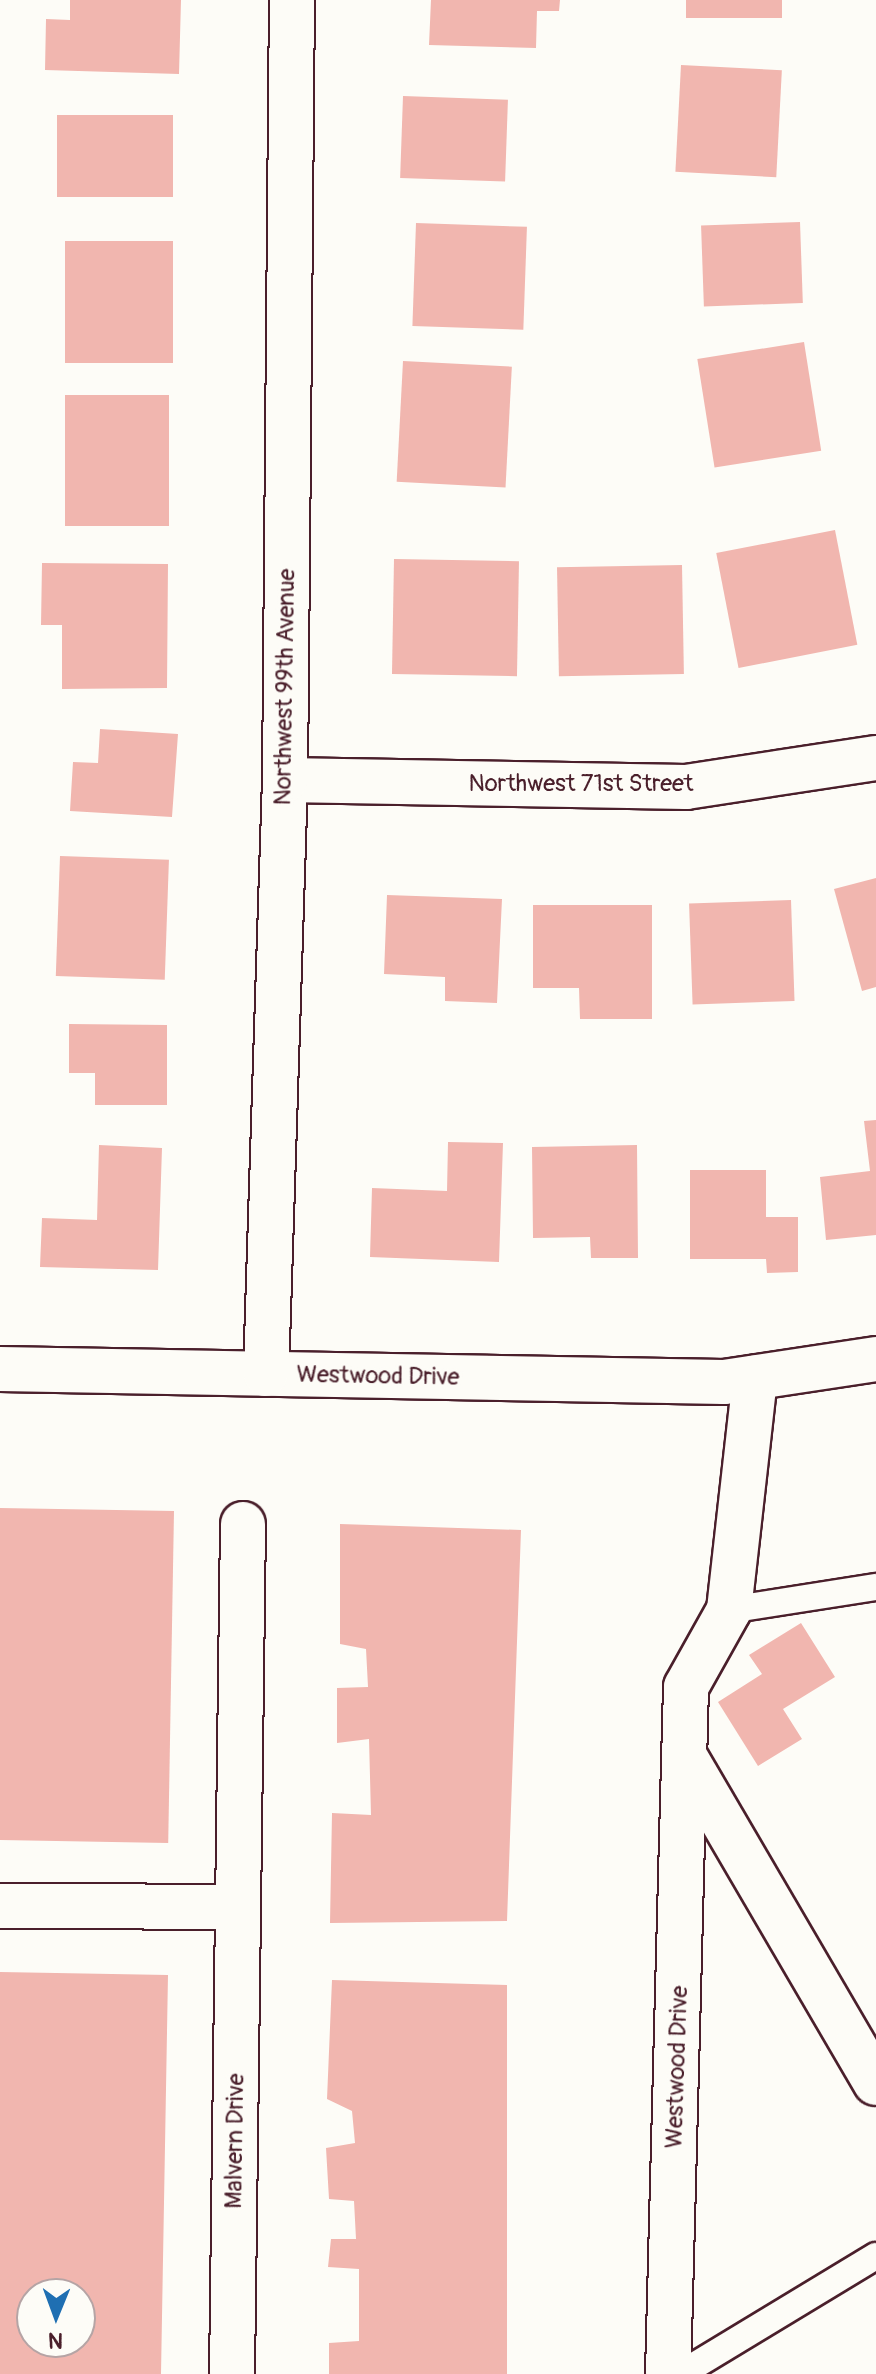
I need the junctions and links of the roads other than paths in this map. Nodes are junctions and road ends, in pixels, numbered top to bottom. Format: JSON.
{"nodes":[{"id":1,"x":292,"y":0,"type":"edge"},
{"id":2,"x":876,"y":758,"type":"edge"},
{"id":3,"x":285,"y":780,"type":"junction"},
{"id":4,"x":876,"y":1359,"type":"edge"},
{"id":5,"x":0,"y":1369,"type":"edge"},
{"id":6,"x":266,"y":1374,"type":"junction"},
{"id":7,"x":755,"y":1377,"type":"junction"},
{"id":8,"x":243,"y":1524,"type":"dead end"},
{"id":9,"x":876,"y":1587,"type":"edge"},
{"id":10,"x":729,"y":1610,"type":"junction"},
{"id":11,"x":687,"y":1760,"type":"junction"},
{"id":12,"x":0,"y":1906,"type":"edge"},
{"id":13,"x":238,"y":1907,"type":"junction"},
{"id":14,"x":876,"y":2083,"type":"edge"},
{"id":15,"x":876,"y":2256,"type":"edge"},
{"id":16,"x":232,"y":2374,"type":"edge"},
{"id":17,"x":668,"y":2374,"type":"edge"},
{"id":18,"x":681,"y":2374,"type":"edge"}],
"edges":[{"from":1,"to":3,"type":"street","name":"Northwest 99th Avenue"},
{"from":2,"to":3,"type":"street","name":"Northwest 71st Street"},
{"from":3,"to":6,"type":"street","name":"Northwest 99th Avenue"},
{"from":4,"to":7,"type":"street","name":"Westwood Drive"},
{"from":5,"to":6,"type":"street","name":"Westwood Drive"},
{"from":6,"to":7,"type":"street","name":"Westwood Drive"},
{"from":7,"to":10,"type":"street","name":"Westwood Drive"},
{"from":8,"to":13,"type":"street","name":"Malvern Drive"},
{"from":9,"to":10,"type":"lane"},
{"from":10,"to":11,"type":"street","name":"Westwood Drive"},
{"from":11,"to":14,"type":"street","name":"Westwood Drive"},
{"from":11,"to":17,"type":"street","name":"Westwood Drive"},
{"from":12,"to":13,"type":"street"},
{"from":13,"to":16,"type":"street","name":"Malvern Drive"},
{"from":15,"to":18,"type":"lane"}]}
